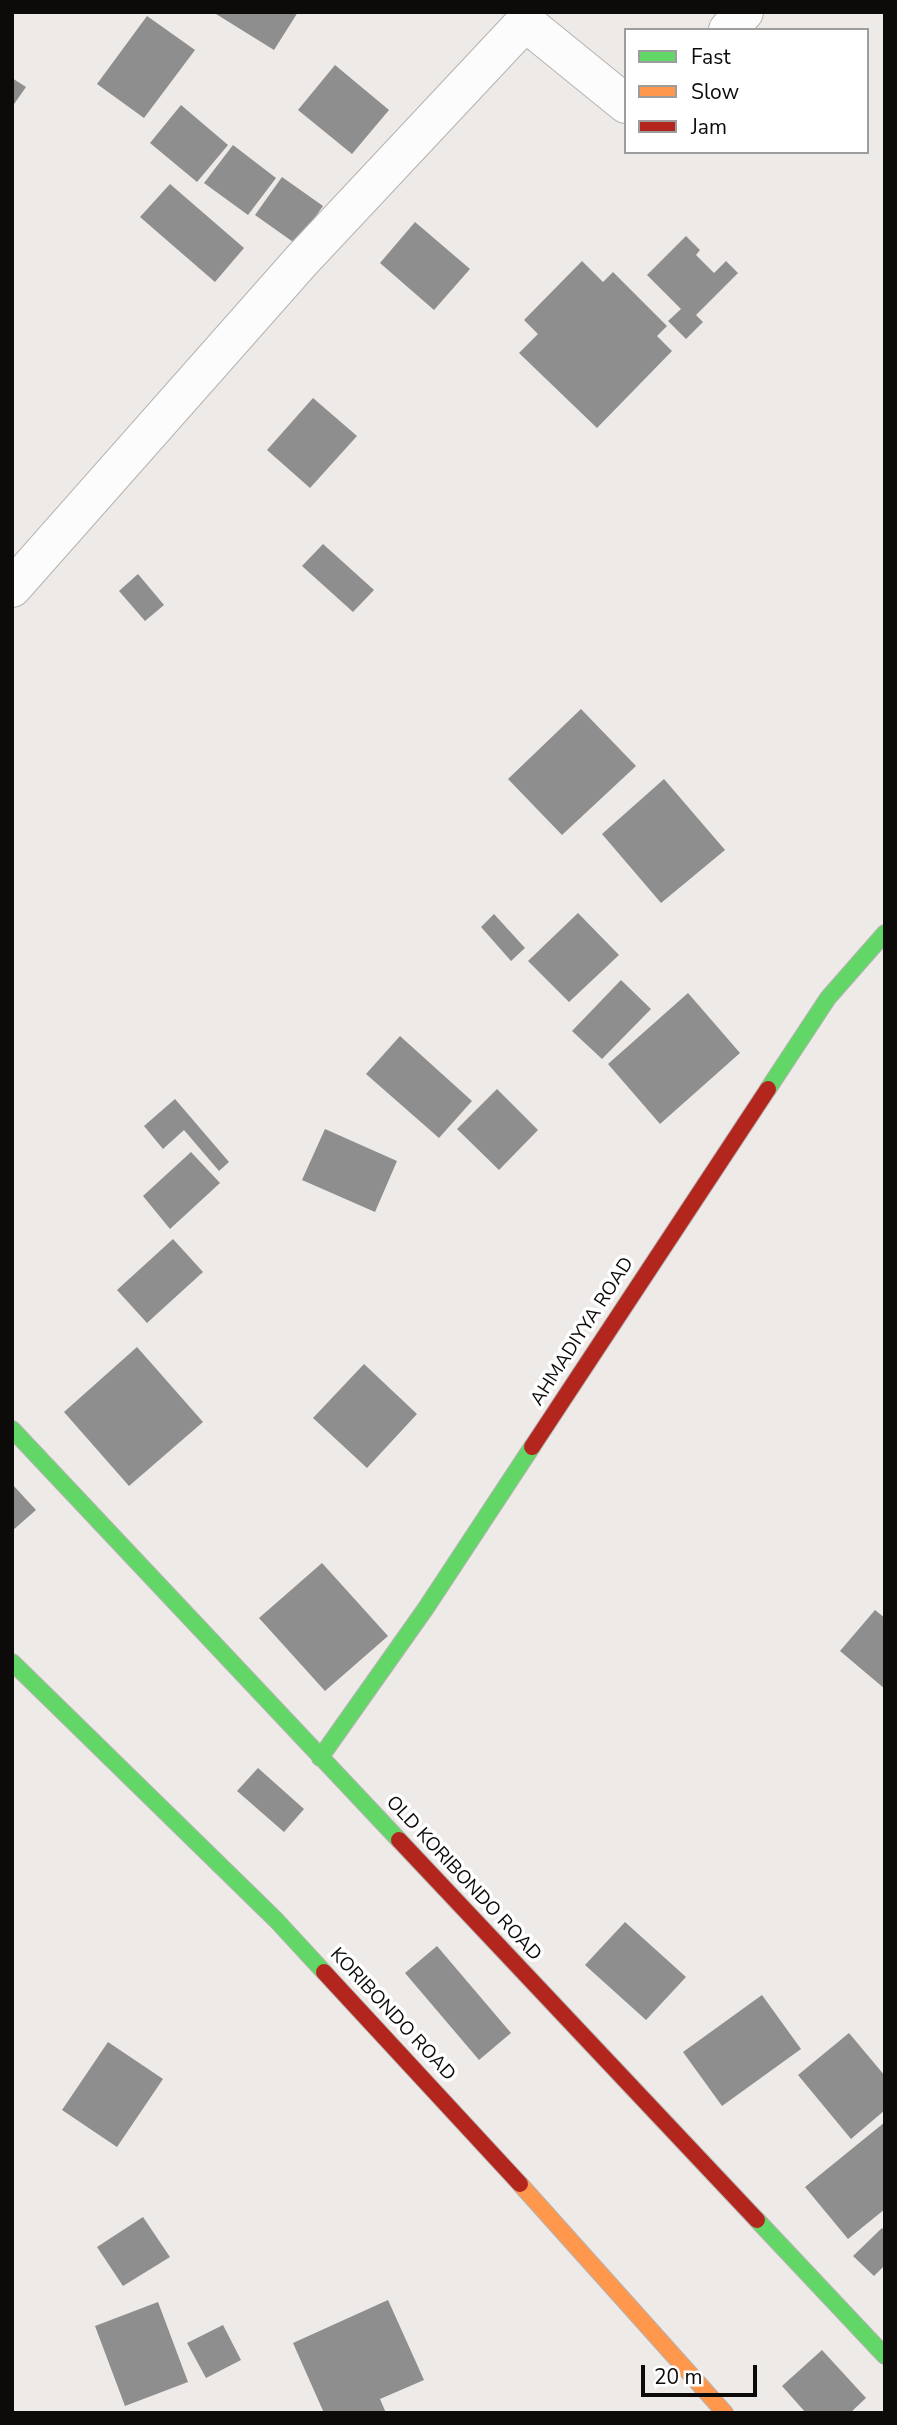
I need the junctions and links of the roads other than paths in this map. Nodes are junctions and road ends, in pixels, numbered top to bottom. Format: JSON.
{"nodes":[{"id":1,"x":744,"y":12,"type":"edge"},
{"id":2,"x":522,"y":17,"type":"edge"},
{"id":3,"x":730,"y":28,"type":"edge"},
{"id":4,"x":624,"y":102,"type":"edge"},
{"id":5,"x":12,"y":588,"type":"edge"},
{"id":6,"x":885,"y":933,"type":"edge"},
{"id":7,"x":12,"y":1429,"type":"edge"},
{"id":8,"x":12,"y":1662,"type":"edge"},
{"id":9,"x":320,"y":1758,"type":"junction"},
{"id":10,"x":885,"y":2356,"type":"edge"},
{"id":11,"x":725,"y":2413,"type":"edge"}],
"edges":[{"from":1,"to":3,"type":"street"},
{"from":2,"to":4,"type":"street"},
{"from":2,"to":5,"type":"street"},
{"from":6,"to":9,"type":"main road","name":"AHMADIYYA ROAD"},
{"from":7,"to":9,"type":"main road","name":"OLD KORIBONDO ROAD"},
{"from":8,"to":11,"type":"main road","name":"KORIBONDO ROAD"},
{"from":9,"to":10,"type":"main road","name":"OLD KORIBONDO ROAD"}]}
